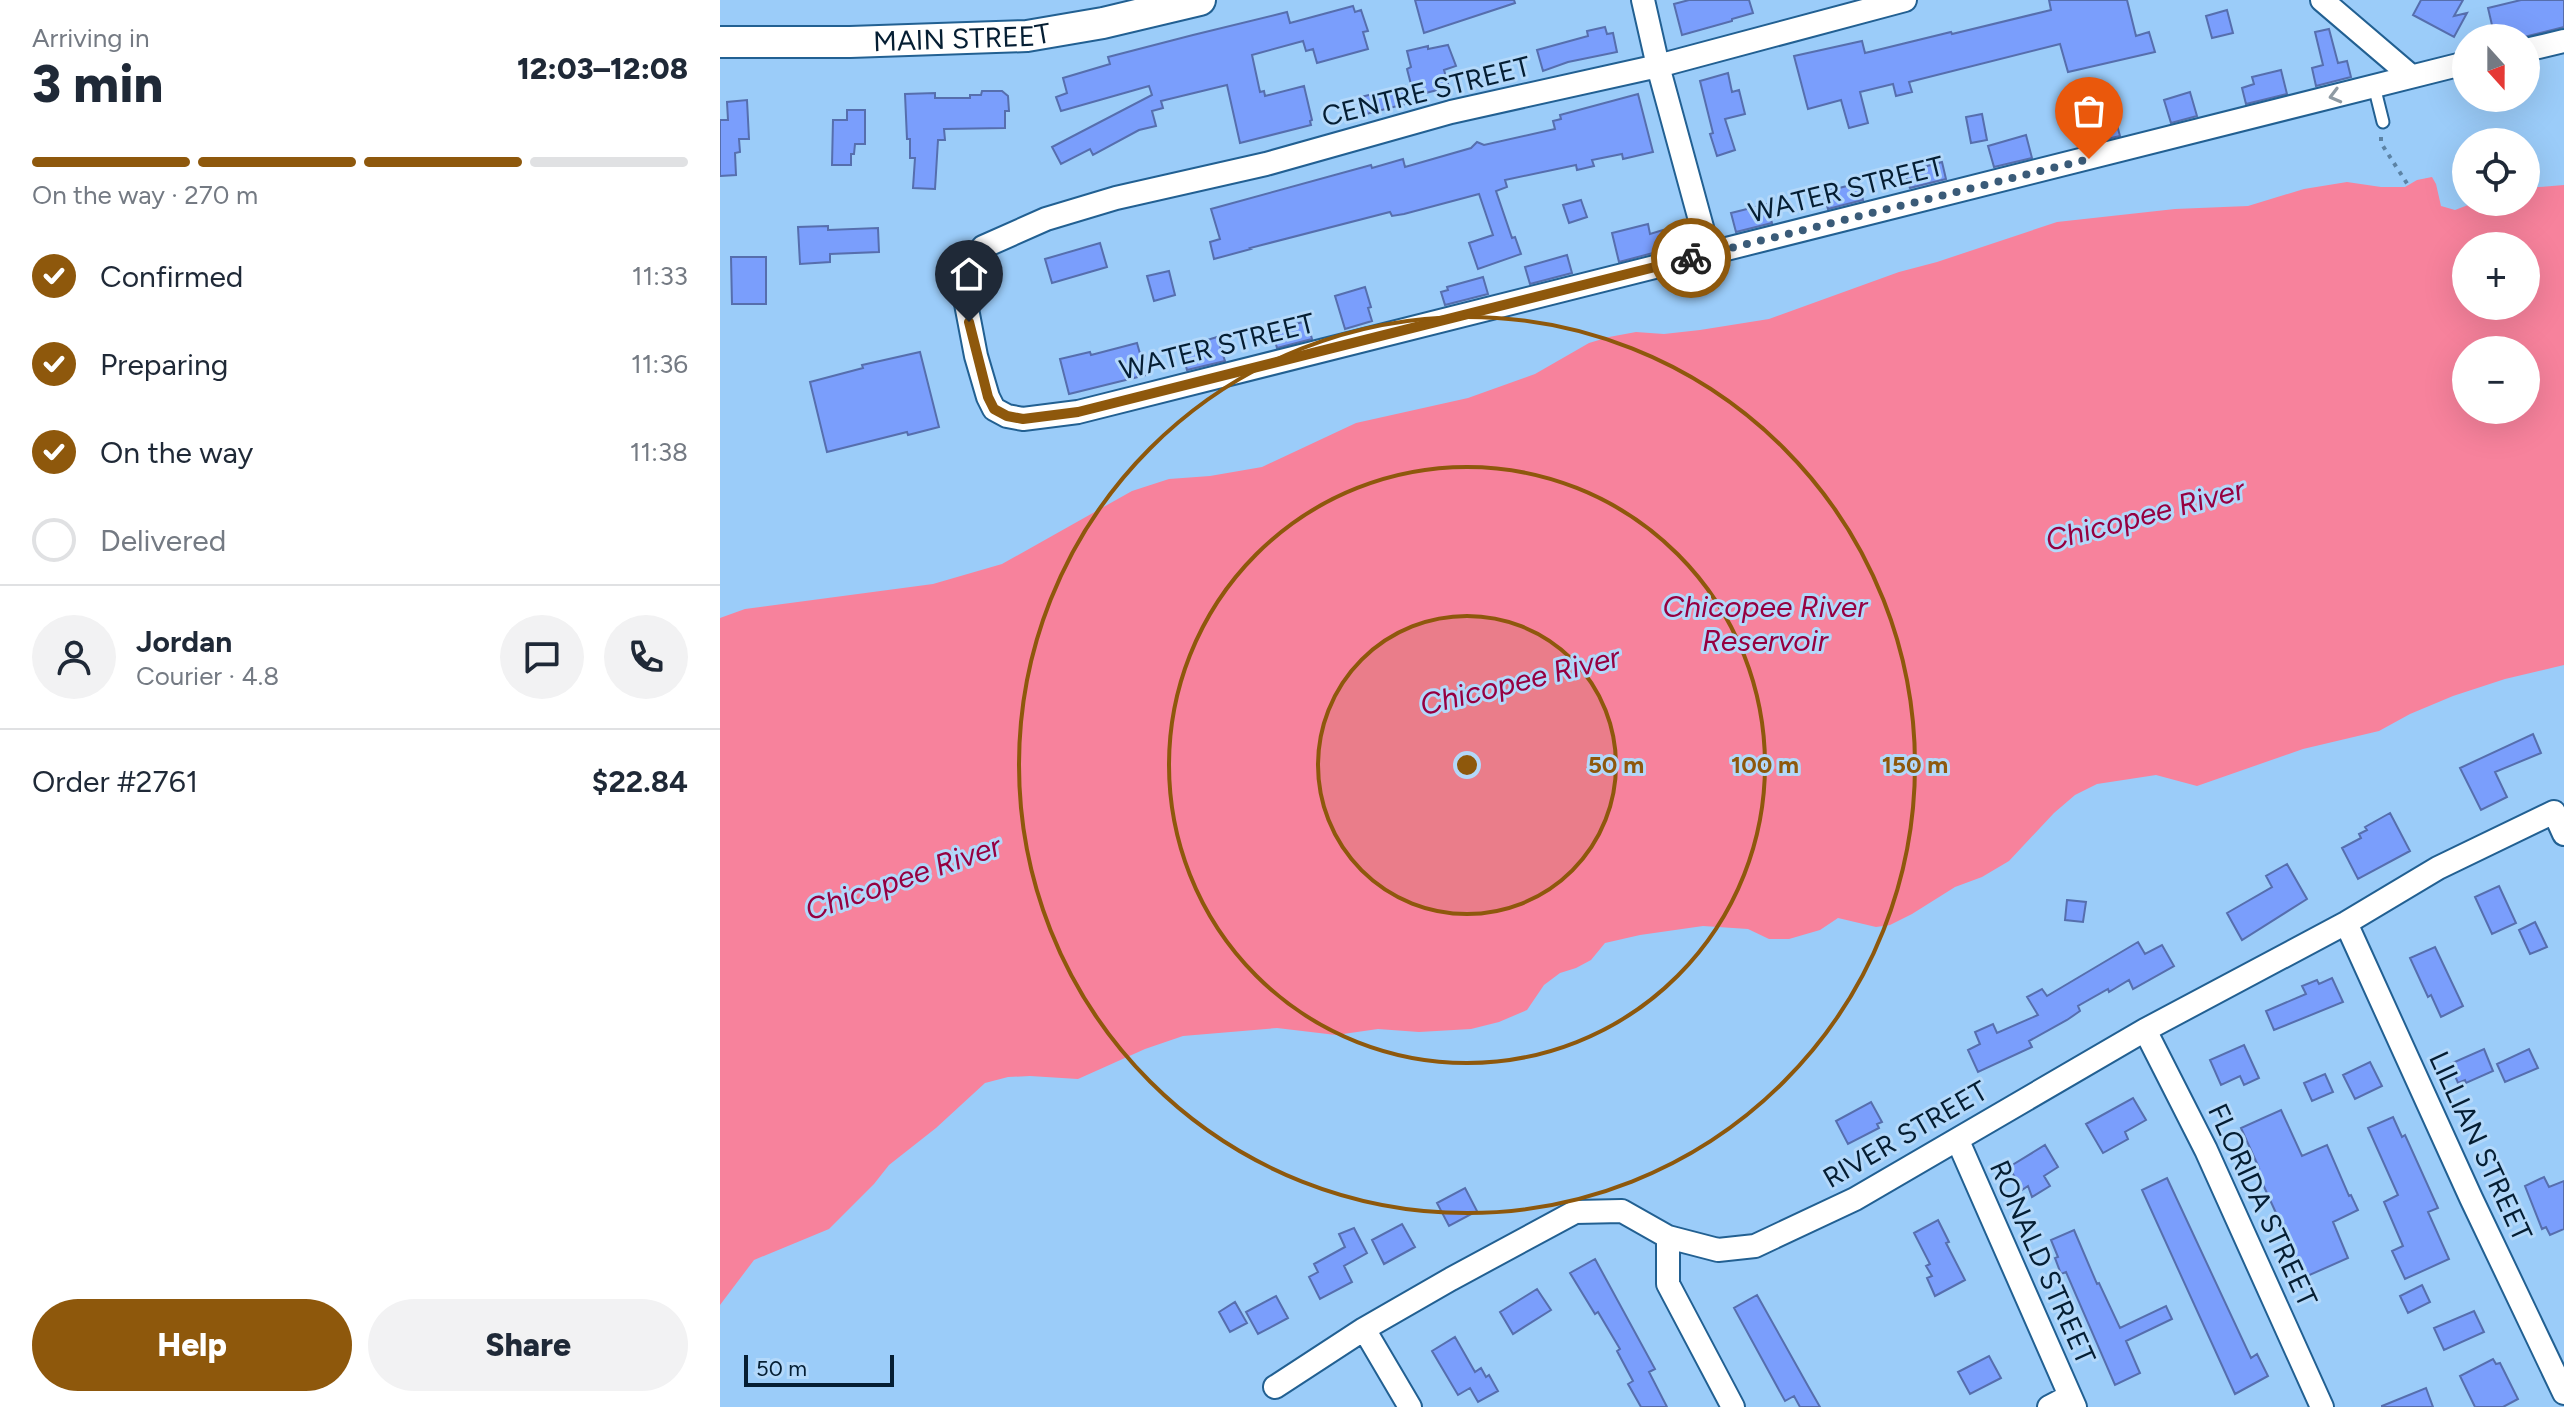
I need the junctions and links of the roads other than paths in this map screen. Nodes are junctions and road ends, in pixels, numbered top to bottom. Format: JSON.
{"nodes":[{"id":1,"x":1200,"y":0,"type":"edge"},
{"id":2,"x":1643,"y":0,"type":"edge"},
{"id":3,"x":1905,"y":0,"type":"edge"},
{"id":4,"x":2322,"y":0,"type":"edge"},
{"id":5,"x":2564,"y":41,"type":"edge"},
{"id":6,"x":720,"y":42,"type":"edge"},
{"id":7,"x":2540,"y":47,"type":"edge"},
{"id":8,"x":1658,"y":66,"type":"junction"},
{"id":9,"x":2452,"y":66,"type":"edge"},
{"id":10,"x":2411,"y":76,"type":"junction"},
{"id":11,"x":2374,"y":86,"type":"junction"},
{"id":12,"x":2383,"y":122,"type":"road end"},
{"id":13,"x":1709,"y":253,"type":"junction"},
{"id":14,"x":1007,"y":416,"type":"joint"},
{"id":15,"x":2564,"y":834,"type":"edge"},
{"id":16,"x":2346,"y":923,"type":"junction"},
{"id":17,"x":2145,"y":1030,"type":"junction"},
{"id":18,"x":1958,"y":1141,"type":"junction"},
{"id":19,"x":1668,"y":1237,"type":"junction"},
{"id":20,"x":1364,"y":1329,"type":"junction"},
{"id":21,"x":1275,"y":1387,"type":"dead end"},
{"id":22,"x":2564,"y":1393,"type":"edge"},
{"id":23,"x":2072,"y":1402,"type":"edge"},
{"id":24,"x":1410,"y":1407,"type":"edge"},
{"id":25,"x":1733,"y":1407,"type":"edge"},
{"id":26,"x":2049,"y":1407,"type":"edge"},
{"id":27,"x":2322,"y":1407,"type":"edge"}],
"edges":[{"from":1,"to":6,"type":"main road","name":"MAIN STREET"},
{"from":2,"to":8,"type":"street"},
{"from":3,"to":8,"type":"street","name":"CENTRE STREET"},
{"from":4,"to":10,"type":"street"},
{"from":5,"to":7,"type":"street"},
{"from":8,"to":13,"type":"street"},
{"from":8,"to":14,"type":"street","name":"CENTRE STREET"},
{"from":9,"to":10,"type":"street","name":"WATER STREET"},
{"from":10,"to":11,"type":"street","name":"WATER STREET"},
{"from":11,"to":12,"type":"lane"},
{"from":11,"to":13,"type":"street","name":"WATER STREET","one_way":true},
{"from":13,"to":14,"type":"street","name":"WATER STREET"},
{"from":15,"to":16,"type":"street","name":"RIVER STREET"},
{"from":16,"to":17,"type":"street","name":"RIVER STREET"},
{"from":16,"to":22,"type":"street","name":"LILLIAN STREET"},
{"from":17,"to":18,"type":"street","name":"RIVER STREET"},
{"from":17,"to":27,"type":"street","name":"FLORIDA STREET"},
{"from":18,"to":19,"type":"street","name":"RIVER STREET"},
{"from":18,"to":23,"type":"street","name":"RONALD STREET"},
{"from":19,"to":20,"type":"street","name":"RIVER STREET"},
{"from":19,"to":25,"type":"street"},
{"from":20,"to":21,"type":"street","name":"RIVER STREET"},
{"from":20,"to":24,"type":"street"},
{"from":23,"to":26,"type":"street"}]}
